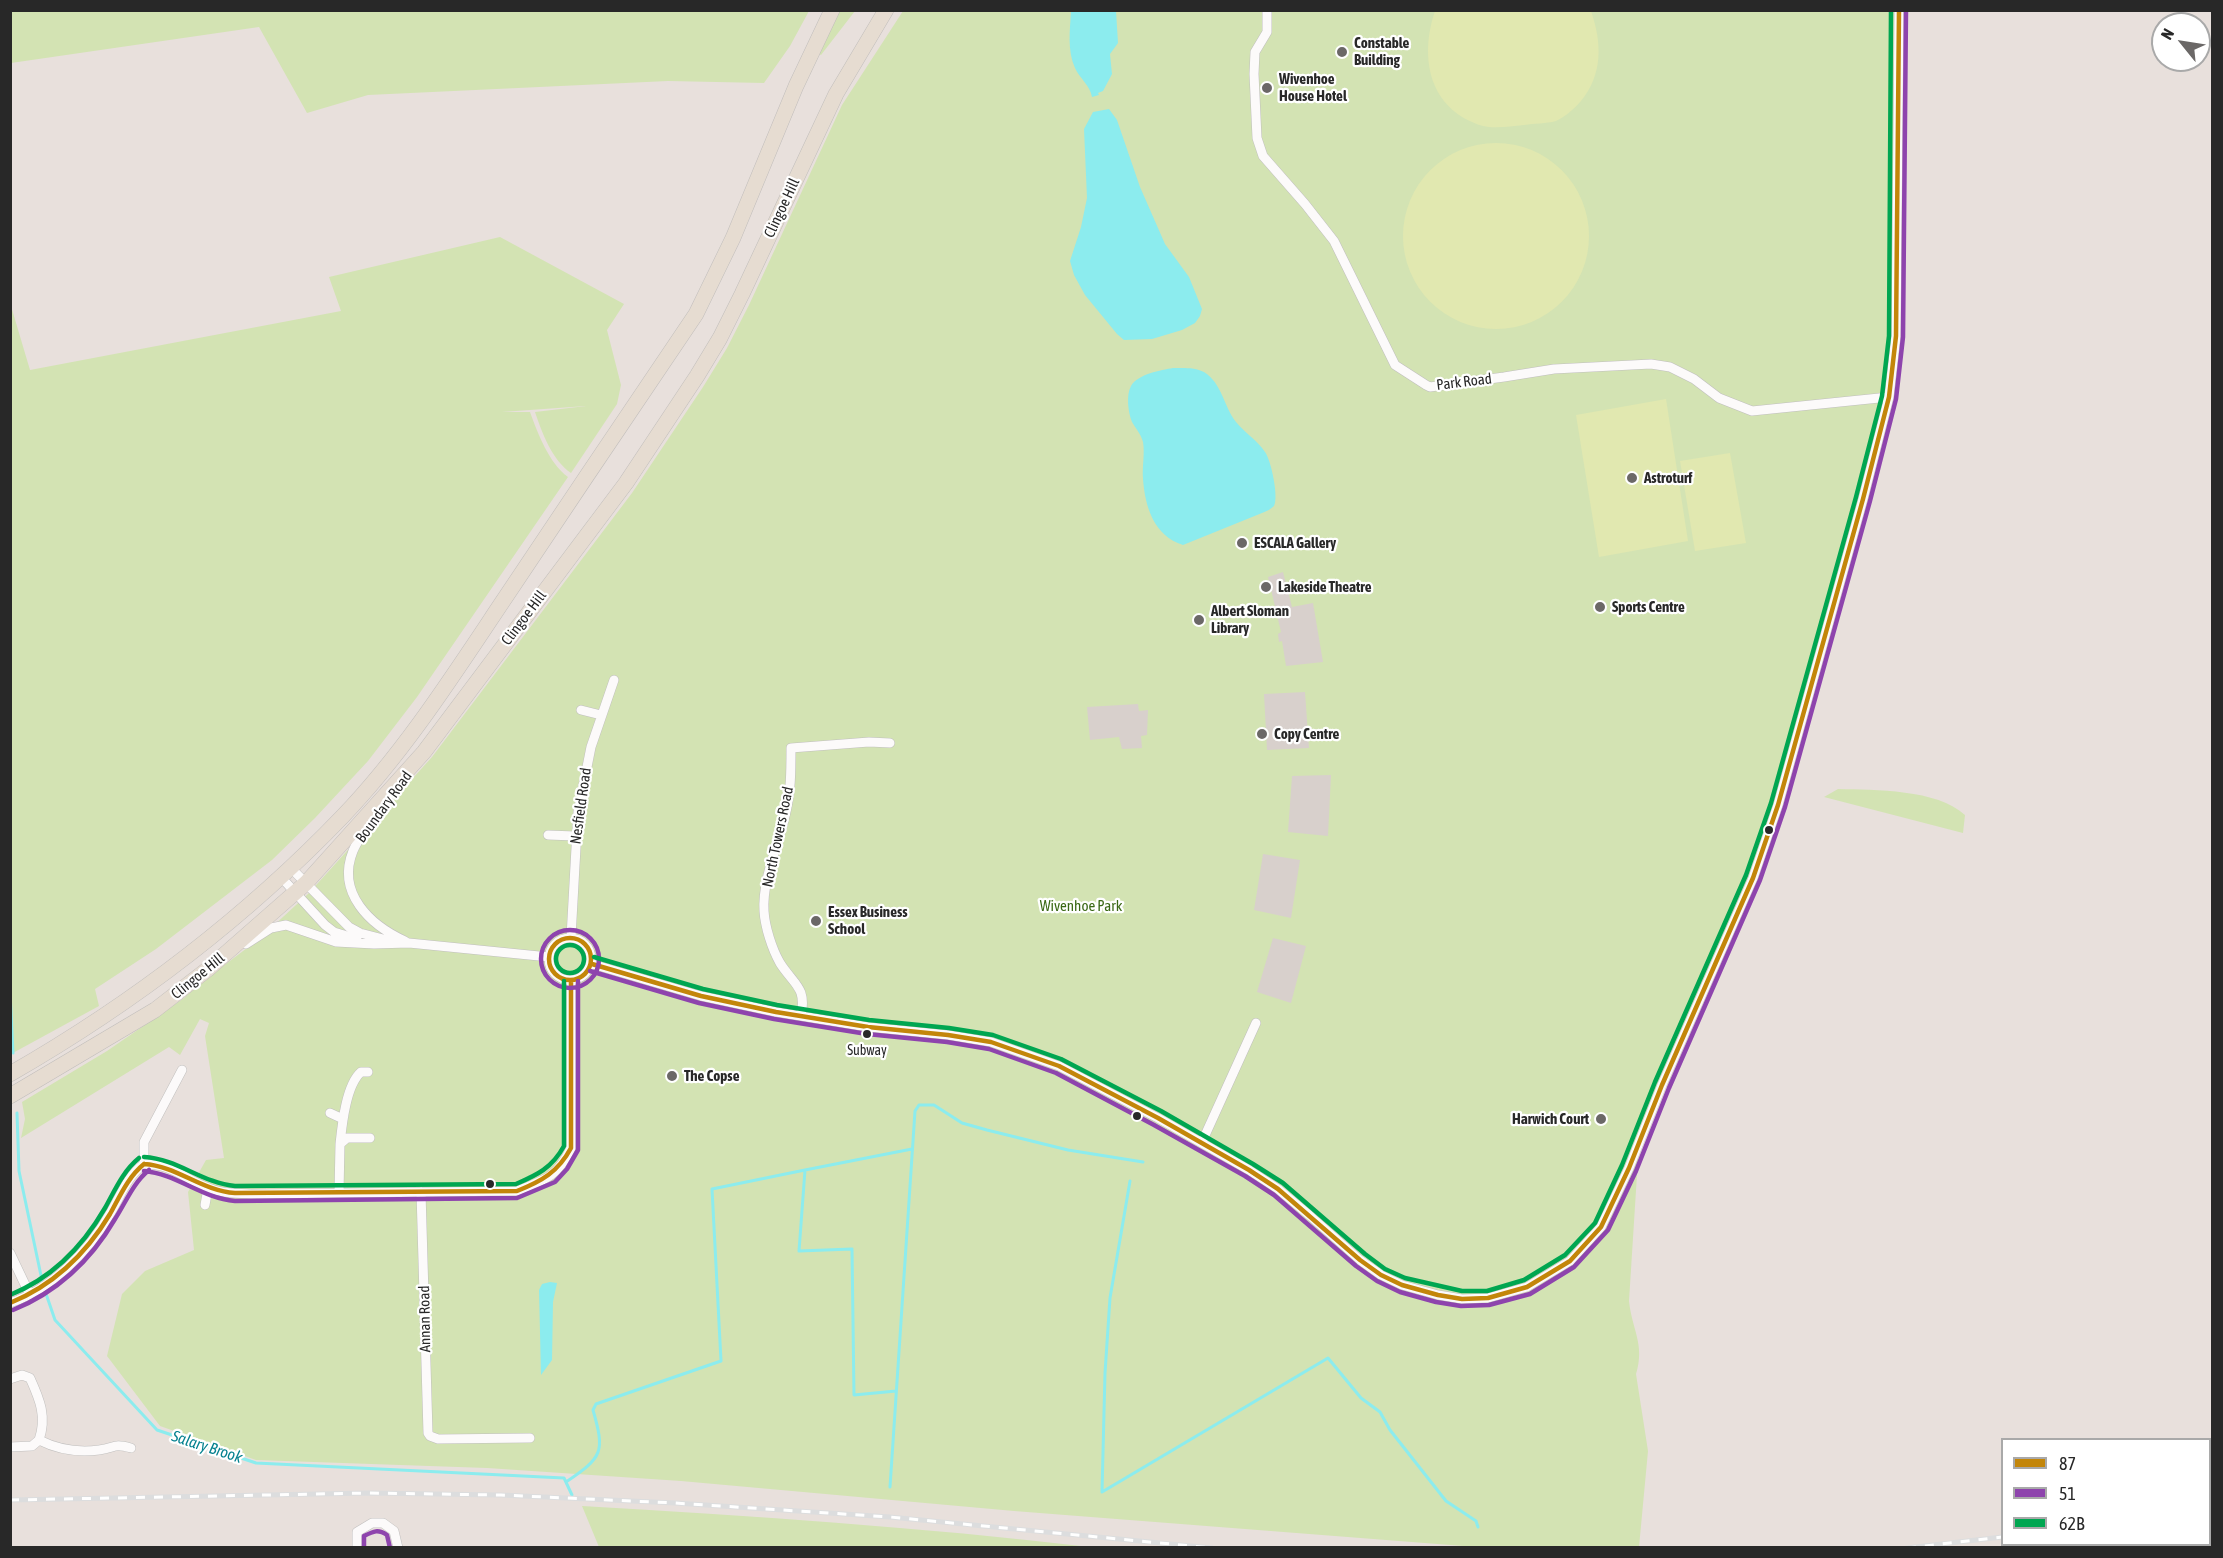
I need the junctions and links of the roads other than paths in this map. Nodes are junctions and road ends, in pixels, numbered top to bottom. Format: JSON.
{"nodes":[{"id":1,"x":832,"y":10,"type":"edge"},
{"id":2,"x":885,"y":10,"type":"edge"},
{"id":3,"x":1268,"y":10,"type":"edge"},
{"id":4,"x":1899,"y":10,"type":"edge"},
{"id":5,"x":1889,"y":397,"type":"junction"},
{"id":6,"x":614,"y":680,"type":"dead end"},
{"id":7,"x":581,"y":710,"type":"dead end"},
{"id":8,"x":601,"y":715,"type":"junction"},
{"id":9,"x":890,"y":743,"type":"dead end"},
{"id":10,"x":424,"y":752,"type":"junction"},
{"id":11,"x":548,"y":835,"type":"dead end"},
{"id":12,"x":575,"y":837,"type":"junction"},
{"id":13,"x":286,"y":872,"type":"junction"},
{"id":14,"x":301,"y":888,"type":"junction"},
{"id":15,"x":571,"y":937,"type":"junction"},
{"id":16,"x":392,"y":942,"type":"junction"},
{"id":17,"x":409,"y":943,"type":"junction"},
{"id":18,"x":374,"y":944,"type":"junction"},
{"id":19,"x":549,"y":957,"type":"junction"},
{"id":20,"x":592,"y":964,"type":"junction"},
{"id":21,"x":208,"y":969,"type":"junction"},
{"id":22,"x":571,"y":981,"type":"junction"},
{"id":23,"x":801,"y":1016,"type":"junction"},
{"id":24,"x":1256,"y":1023,"type":"dead end"},
{"id":25,"x":182,"y":1070,"type":"dead end"},
{"id":26,"x":368,"y":1072,"type":"dead end"},
{"id":27,"x":10,"y":1074,"type":"edge"},
{"id":28,"x":583,"y":1082,"type":"dead end"},
{"id":29,"x":572,"y":1083,"type":"junction"},
{"id":30,"x":10,"y":1096,"type":"edge"},
{"id":31,"x":330,"y":1113,"type":"dead end"},
{"id":32,"x":343,"y":1119,"type":"junction"},
{"id":33,"x":370,"y":1138,"type":"dead end"},
{"id":34,"x":1202,"y":1142,"type":"junction"},
{"id":35,"x":340,"y":1144,"type":"junction"},
{"id":36,"x":144,"y":1164,"type":"junction"},
{"id":37,"x":208,"y":1188,"type":"junction"},
{"id":38,"x":421,"y":1192,"type":"junction"},
{"id":39,"x":339,"y":1193,"type":"junction"},
{"id":40,"x":206,"y":1205,"type":"dead end"},
{"id":41,"x":10,"y":1253,"type":"edge"},
{"id":42,"x":34,"y":1292,"type":"junction"},
{"id":43,"x":10,"y":1303,"type":"edge"},
{"id":44,"x":10,"y":1379,"type":"edge"},
{"id":45,"x":530,"y":1438,"type":"dead end"},
{"id":46,"x":39,"y":1440,"type":"junction"},
{"id":47,"x":10,"y":1447,"type":"edge"},
{"id":48,"x":131,"y":1448,"type":"dead end"},
{"id":49,"x":357,"y":1548,"type":"edge"},
{"id":50,"x":398,"y":1548,"type":"edge"}],
"edges":[{"from":1,"to":13,"type":"main road","name":"Clingoe Hill"},
{"from":2,"to":10,"type":"main road","name":"Clingoe Hill"},
{"from":3,"to":5,"type":"street","name":"Park Road"},
{"from":4,"to":5,"type":"street"},
{"from":5,"to":34,"type":"street"},
{"from":6,"to":8,"type":"street","name":"Nesfield Road"},
{"from":7,"to":8,"type":"street"},
{"from":8,"to":12,"type":"street","name":"Nesfield Road"},
{"from":9,"to":23,"type":"street","name":"North Towers Road"},
{"from":10,"to":14,"type":"main road","name":"Clingoe Hill"},
{"from":10,"to":17,"type":"street","name":"Boundary Road"},
{"from":11,"to":12,"type":"street"},
{"from":12,"to":15,"type":"street","name":"Nesfield Road"},
{"from":13,"to":14,"type":"street","name":"Boundary Road"},
{"from":13,"to":14,"type":"street","name":"Boundary Road"},
{"from":13,"to":27,"type":"main road","name":"Clingoe Hill"},
{"from":14,"to":16,"type":"street","name":"Boundary Road"},
{"from":14,"to":18,"type":"street","name":"Boundary Road"},
{"from":14,"to":21,"type":"main road","name":"Clingoe Hill"},
{"from":15,"to":19,"type":"street"},
{"from":15,"to":20,"type":"street"},
{"from":16,"to":17,"type":"street","name":"Boundary Road"},
{"from":16,"to":18,"type":"street","name":"Boundary Road"},
{"from":17,"to":19,"type":"street","name":"Boundary Road"},
{"from":18,"to":21,"type":"street","name":"Boundary Road"},
{"from":19,"to":22,"type":"street"},
{"from":20,"to":22,"type":"street"},
{"from":20,"to":23,"type":"street"},
{"from":21,"to":30,"type":"main road","name":"Clingoe Hill"},
{"from":22,"to":29,"type":"street"},
{"from":23,"to":34,"type":"street"},
{"from":24,"to":34,"type":"street"},
{"from":25,"to":36,"type":"street"},
{"from":26,"to":32,"type":"street"},
{"from":28,"to":29,"type":"street"},
{"from":29,"to":38,"type":"street"},
{"from":31,"to":32,"type":"street"},
{"from":32,"to":35,"type":"street"},
{"from":33,"to":35,"type":"street"},
{"from":35,"to":39,"type":"street"},
{"from":36,"to":37,"type":"street"},
{"from":36,"to":42,"type":"street"},
{"from":37,"to":39,"type":"street"},
{"from":37,"to":40,"type":"street"},
{"from":38,"to":39,"type":"street"},
{"from":38,"to":45,"type":"street","name":"Annan Road"},
{"from":41,"to":42,"type":"street"},
{"from":42,"to":43,"type":"street"},
{"from":44,"to":46,"type":"street"},
{"from":46,"to":47,"type":"street"},
{"from":46,"to":48,"type":"street"},
{"from":49,"to":50,"type":"street"}]}
